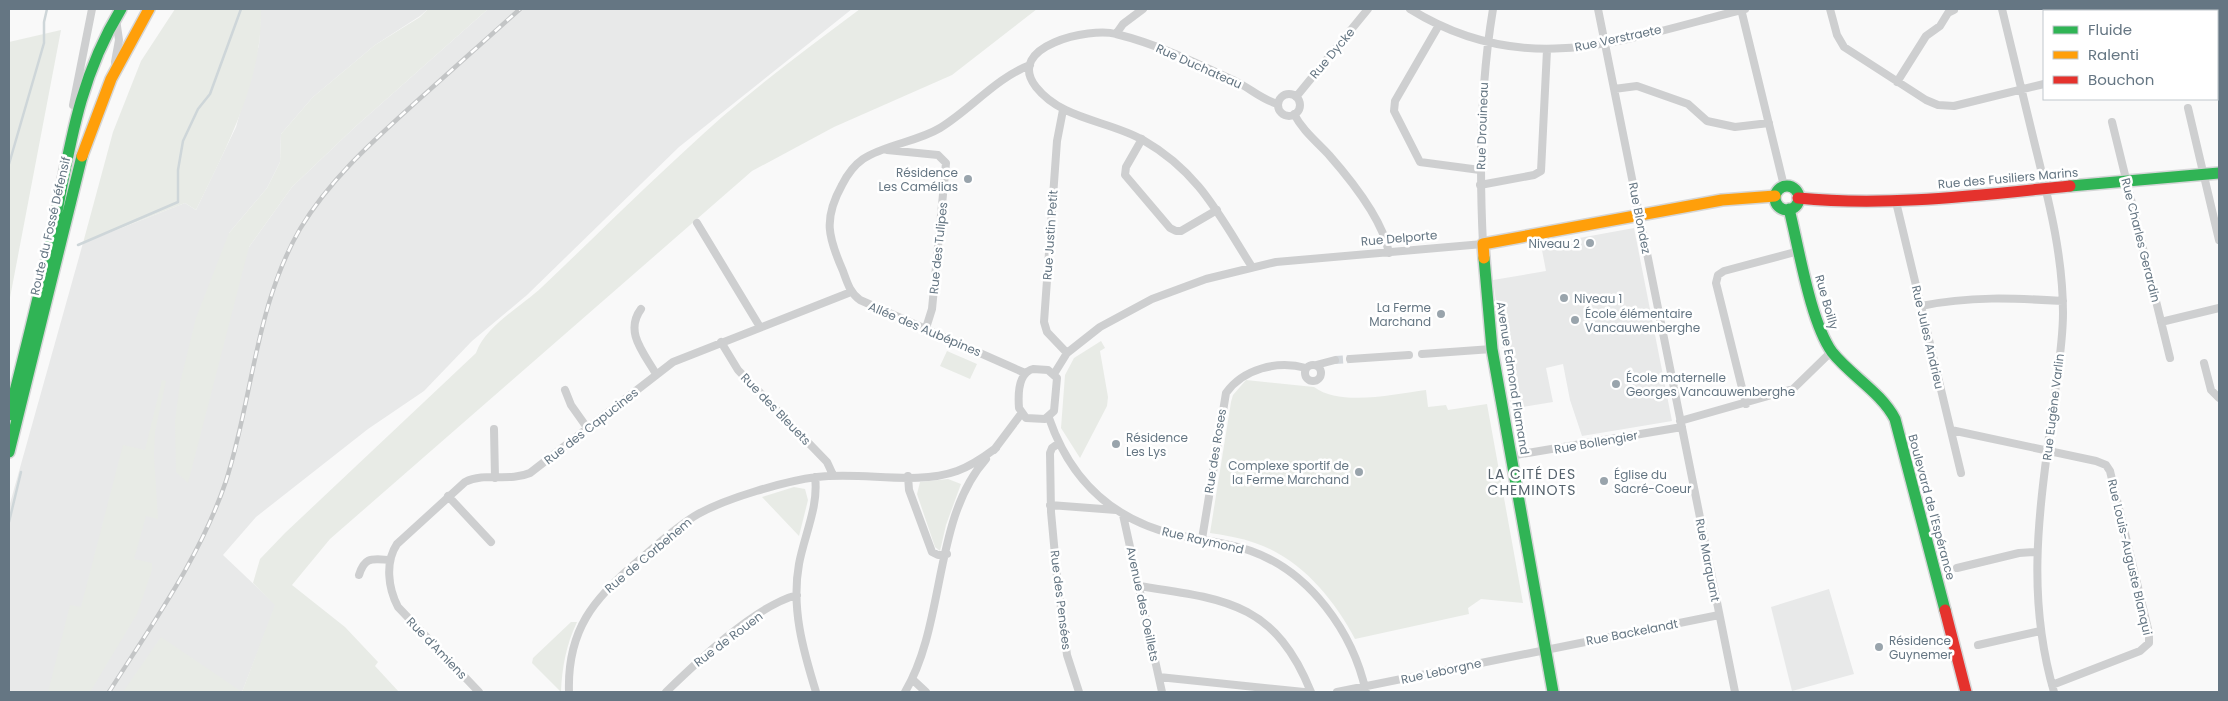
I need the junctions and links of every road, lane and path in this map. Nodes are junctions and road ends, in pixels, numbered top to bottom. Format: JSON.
{"nodes":[{"id":1,"x":92,"y":9,"type":"edge"},
{"id":2,"x":149,"y":9,"type":"edge"},
{"id":3,"x":1143,"y":9,"type":"edge"},
{"id":4,"x":1368,"y":9,"type":"edge"},
{"id":5,"x":1410,"y":9,"type":"edge"},
{"id":6,"x":1494,"y":9,"type":"edge"},
{"id":7,"x":1598,"y":9,"type":"edge"},
{"id":8,"x":1742,"y":9,"type":"edge"},
{"id":9,"x":1830,"y":9,"type":"edge"},
{"id":10,"x":2002,"y":9,"type":"edge"},
{"id":11,"x":1954,"y":10,"type":"edge"},
{"id":12,"x":117,"y":11,"type":"edge"},
{"id":13,"x":1439,"y":25,"type":"junction"},
{"id":14,"x":1116,"y":34,"type":"junction"},
{"id":15,"x":1488,"y":42,"type":"junction"},
{"id":16,"x":1605,"y":43,"type":"junction"},
{"id":17,"x":1547,"y":50,"type":"junction"},
{"id":18,"x":1030,"y":65,"type":"junction"},
{"id":19,"x":112,"y":74,"type":"junction"},
{"id":20,"x":1897,"y":82,"type":"junction"},
{"id":21,"x":2043,"y":84,"type":"edge"},
{"id":22,"x":1614,"y":89,"type":"junction"},
{"id":23,"x":2021,"y":89,"type":"junction"},
{"id":24,"x":1296,"y":97,"type":"junction"},
{"id":25,"x":1278,"y":104,"type":"junction"},
{"id":26,"x":2188,"y":108,"type":"dead end"},
{"id":27,"x":1063,"y":110,"type":"junction"},
{"id":28,"x":1294,"y":114,"type":"junction"},
{"id":29,"x":2112,"y":122,"type":"dead end"},
{"id":30,"x":1768,"y":123,"type":"junction"},
{"id":31,"x":1142,"y":139,"type":"junction"},
{"id":32,"x":885,"y":150,"type":"junction"},
{"id":33,"x":1480,"y":170,"type":"junction"},
{"id":34,"x":2219,"y":173,"type":"edge"},
{"id":35,"x":2204,"y":175,"type":"junction"},
{"id":36,"x":2126,"y":181,"type":"junction"},
{"id":37,"x":1480,"y":185,"type":"junction"},
{"id":38,"x":1784,"y":186,"type":"junction"},
{"id":39,"x":2046,"y":189,"type":"junction"},
{"id":40,"x":1775,"y":196,"type":"junction"},
{"id":41,"x":1798,"y":198,"type":"junction"},
{"id":42,"x":1896,"y":202,"type":"junction"},
{"id":43,"x":1789,"y":209,"type":"junction"},
{"id":44,"x":1218,"y":210,"type":"junction"},
{"id":45,"x":1640,"y":216,"type":"junction"},
{"id":46,"x":696,"y":223,"type":"dead end"},
{"id":47,"x":52,"y":237,"type":"junction"},
{"id":48,"x":2219,"y":240,"type":"edge"},
{"id":49,"x":1483,"y":244,"type":"junction"},
{"id":50,"x":1799,"y":251,"type":"junction"},
{"id":51,"x":1389,"y":253,"type":"junction"},
{"id":52,"x":1252,"y":267,"type":"junction"},
{"id":53,"x":851,"y":292,"type":"junction"},
{"id":54,"x":2063,"y":301,"type":"junction"},
{"id":55,"x":1921,"y":306,"type":"junction"},
{"id":56,"x":2219,"y":308,"type":"edge"},
{"id":57,"x":642,"y":309,"type":"dead end"},
{"id":58,"x":2161,"y":322,"type":"junction"},
{"id":59,"x":760,"y":326,"type":"junction"},
{"id":60,"x":926,"y":328,"type":"junction"},
{"id":61,"x":721,"y":342,"type":"junction"},
{"id":62,"x":1492,"y":349,"type":"junction"},
{"id":63,"x":1831,"y":352,"type":"junction"},
{"id":64,"x":1067,"y":353,"type":"junction"},
{"id":65,"x":1422,"y":354,"type":"dead end"},
{"id":66,"x":1409,"y":355,"type":"dead end"},
{"id":67,"x":2170,"y":358,"type":"dead end"},
{"id":68,"x":1350,"y":359,"type":"tunnel mouth"},
{"id":69,"x":1336,"y":360,"type":"tunnel mouth"},
{"id":70,"x":2204,"y":363,"type":"dead end"},
{"id":71,"x":1316,"y":365,"type":"junction"},
{"id":72,"x":1306,"y":368,"type":"junction"},
{"id":73,"x":1025,"y":373,"type":"junction"},
{"id":74,"x":656,"y":374,"type":"junction"},
{"id":75,"x":1054,"y":374,"type":"junction"},
{"id":76,"x":565,"y":390,"type":"dead end"},
{"id":77,"x":2219,"y":398,"type":"edge"},
{"id":78,"x":1746,"y":404,"type":"junction"},
{"id":79,"x":1021,"y":414,"type":"junction"},
{"id":80,"x":9,"y":415,"type":"edge"},
{"id":81,"x":1049,"y":418,"type":"junction"},
{"id":82,"x":1681,"y":424,"type":"junction"},
{"id":83,"x":494,"y":429,"type":"dead end"},
{"id":84,"x":588,"y":429,"type":"junction"},
{"id":85,"x":1951,"y":430,"type":"junction"},
{"id":86,"x":1059,"y":443,"type":"junction"},
{"id":87,"x":996,"y":448,"type":"junction"},
{"id":88,"x":2047,"y":450,"type":"junction"},
{"id":89,"x":9,"y":452,"type":"edge"},
{"id":90,"x":1510,"y":456,"type":"junction"},
{"id":91,"x":1961,"y":473,"type":"dead end"},
{"id":92,"x":834,"y":475,"type":"junction"},
{"id":93,"x":908,"y":476,"type":"junction"},
{"id":94,"x":815,"y":477,"type":"junction"},
{"id":95,"x":495,"y":478,"type":"junction"},
{"id":96,"x":448,"y":496,"type":"junction"},
{"id":97,"x":1050,"y":505,"type":"junction"},
{"id":98,"x":1116,"y":510,"type":"junction"},
{"id":99,"x":1123,"y":515,"type":"junction"},
{"id":100,"x":1202,"y":539,"type":"junction"},
{"id":101,"x":491,"y":542,"type":"dead end"},
{"id":102,"x":2036,"y":552,"type":"junction"},
{"id":103,"x":947,"y":554,"type":"junction"},
{"id":104,"x":390,"y":560,"type":"junction"},
{"id":105,"x":1956,"y":568,"type":"dead end"},
{"id":106,"x":359,"y":575,"type":"dead end"},
{"id":107,"x":1139,"y":586,"type":"junction"},
{"id":108,"x":797,"y":595,"type":"junction"},
{"id":109,"x":1719,"y":615,"type":"junction"},
{"id":110,"x":2040,"y":630,"type":"junction"},
{"id":111,"x":1978,"y":645,"type":"dead end"},
{"id":112,"x":1545,"y":649,"type":"junction"},
{"id":113,"x":1159,"y":677,"type":"junction"},
{"id":114,"x":912,"y":680,"type":"junction"},
{"id":115,"x":2053,"y":688,"type":"edge"},
{"id":116,"x":1365,"y":689,"type":"edge"},
{"id":117,"x":479,"y":692,"type":"edge"},
{"id":118,"x":569,"y":692,"type":"edge"},
{"id":119,"x":666,"y":692,"type":"edge"},
{"id":120,"x":816,"y":692,"type":"edge"},
{"id":121,"x":905,"y":692,"type":"edge"},
{"id":122,"x":926,"y":692,"type":"edge"},
{"id":123,"x":1080,"y":692,"type":"edge"},
{"id":124,"x":1162,"y":692,"type":"edge"},
{"id":125,"x":1304,"y":692,"type":"edge"},
{"id":126,"x":1311,"y":692,"type":"edge"},
{"id":127,"x":1337,"y":692,"type":"edge"},
{"id":128,"x":1553,"y":692,"type":"edge"},
{"id":129,"x":1735,"y":692,"type":"edge"},
{"id":130,"x":1966,"y":692,"type":"edge"}],
"edges":[{"from":1,"to":47,"type":"street","name":"Route du Fossé Défensif"},
{"from":2,"to":19,"type":"street"},
{"from":3,"to":14,"type":"street"},
{"from":4,"to":24,"type":"street","name":"Rue Dycke"},
{"from":5,"to":13,"type":"street","name":"Rue Verstraete"},
{"from":6,"to":15,"type":"street","name":"Rue Drouineau"},
{"from":7,"to":16,"type":"street","name":"Rue Blondez"},
{"from":8,"to":16,"type":"street","name":"Rue Verstraete"},
{"from":8,"to":30,"type":"street"},
{"from":9,"to":20,"type":"street"},
{"from":10,"to":23,"type":"street","name":"Rue Eugène Varlin"},
{"from":11,"to":20,"type":"street"},
{"from":12,"to":19,"type":"street","name":"Route du Fossé Défensif"},
{"from":12,"to":47,"type":"street","name":"Route du Fossé Défensif"},
{"from":13,"to":15,"type":"street","name":"Rue Verstraete"},
{"from":13,"to":33,"type":"street"},
{"from":14,"to":18,"type":"street"},
{"from":14,"to":25,"type":"street","name":"Rue Duchateau"},
{"from":15,"to":17,"type":"street","name":"Rue Verstraete"},
{"from":15,"to":33,"type":"street","name":"Rue Drouineau"},
{"from":16,"to":17,"type":"street","name":"Rue Verstraete"},
{"from":16,"to":22,"type":"street","name":"Rue Blondez"},
{"from":17,"to":37,"type":"street"},
{"from":18,"to":27,"type":"street"},
{"from":18,"to":32,"type":"street"},
{"from":19,"to":89,"type":"street","name":"Route du Fossé Défensif"},
{"from":20,"to":23,"type":"street"},
{"from":21,"to":23,"type":"street"},
{"from":22,"to":30,"type":"street"},
{"from":22,"to":45,"type":"street","name":"Rue Blondez"},
{"from":23,"to":39,"type":"street","name":"Rue Eugène Varlin"},
{"from":24,"to":25,"type":"street","name":"Rue Dycke"},
{"from":24,"to":28,"type":"street"},
{"from":25,"to":28,"type":"street"},
{"from":26,"to":35,"type":"street"},
{"from":27,"to":31,"type":"street"},
{"from":27,"to":64,"type":"street","name":"Rue Justin Petit"},
{"from":28,"to":51,"type":"street"},
{"from":29,"to":36,"type":"street","name":"Rue Charles Gerardin"},
{"from":30,"to":38,"type":"street"},
{"from":31,"to":44,"type":"street"},
{"from":31,"to":44,"type":"street"},
{"from":32,"to":53,"type":"street"},
{"from":32,"to":60,"type":"street","name":"Rue des Tulipes"},
{"from":33,"to":37,"type":"street","name":"Rue Drouineau"},
{"from":34,"to":35,"type":"street","name":"Rue des Fusiliers Marins"},
{"from":35,"to":36,"type":"street","name":"Rue des Fusiliers Marins"},
{"from":35,"to":48,"type":"street"},
{"from":36,"to":39,"type":"street","name":"Rue des Fusiliers Marins"},
{"from":36,"to":58,"type":"street","name":"Rue Charles Gerardin"},
{"from":37,"to":49,"type":"street","name":"Rue Drouineau"},
{"from":38,"to":40,"type":"street"},
{"from":38,"to":41,"type":"street"},
{"from":39,"to":42,"type":"street","name":"Rue des Fusiliers Marins"},
{"from":39,"to":54,"type":"street","name":"Rue Eugène Varlin"},
{"from":40,"to":43,"type":"street"},
{"from":40,"to":45,"type":"street","name":"Rue Delporte"},
{"from":41,"to":42,"type":"street","name":"Rue des Fusiliers Marins"},
{"from":41,"to":43,"type":"street"},
{"from":42,"to":55,"type":"street","name":"Rue Jules Andrieu"},
{"from":43,"to":50,"type":"street","name":"Rue Boilly"},
{"from":44,"to":52,"type":"street"},
{"from":45,"to":49,"type":"street","name":"Rue Delporte"},
{"from":45,"to":82,"type":"street","name":"Rue Blondez"},
{"from":46,"to":59,"type":"street"},
{"from":47,"to":80,"type":"street","name":"Route du Fossé Défensif"},
{"from":49,"to":51,"type":"street","name":"Rue Delporte"},
{"from":49,"to":62,"type":"street","name":"Avenue Edmond Flamand"},
{"from":50,"to":63,"type":"street","name":"Rue Boilly"},
{"from":50,"to":78,"type":"street"},
{"from":51,"to":52,"type":"street","name":"Rue Delporte"},
{"from":52,"to":64,"type":"street","name":"Rue Delporte"},
{"from":53,"to":59,"type":"street","name":"Rue des Capucines"},
{"from":53,"to":60,"type":"street","name":"Allée des Aubépines"},
{"from":54,"to":55,"type":"street"},
{"from":54,"to":88,"type":"street","name":"Rue Eugène Varlin"},
{"from":55,"to":85,"type":"street","name":"Rue Jules Andrieu"},
{"from":56,"to":58,"type":"street"},
{"from":57,"to":74,"type":"street"},
{"from":58,"to":67,"type":"street","name":"Rue Charles Gerardin"},
{"from":59,"to":61,"type":"street","name":"Rue des Capucines"},
{"from":60,"to":73,"type":"street","name":"Allée des Aubépines"},
{"from":61,"to":74,"type":"street","name":"Rue des Capucines"},
{"from":61,"to":92,"type":"street","name":"Rue des Bleuets"},
{"from":62,"to":65,"type":"street"},
{"from":62,"to":90,"type":"street","name":"Avenue Edmond Flamand"},
{"from":63,"to":78,"type":"street"},
{"from":63,"to":130,"type":"street","name":"Boulevard de l'Espérance"},
{"from":64,"to":75,"type":"street","name":"Rue Delporte"},
{"from":66,"to":68,"type":"street"},
{"from":69,"to":71,"type":"street","name":"Rue des Roses"},
{"from":70,"to":77,"type":"street"},
{"from":71,"to":72,"type":"street","name":"Rue des Roses"},
{"from":71,"to":72,"type":"street"},
{"from":72,"to":100,"type":"street","name":"Rue des Roses"},
{"from":73,"to":75,"type":"street"},
{"from":73,"to":79,"type":"street"},
{"from":74,"to":84,"type":"street","name":"Rue des Capucines"},
{"from":75,"to":81,"type":"street"},
{"from":76,"to":84,"type":"street"},
{"from":78,"to":82,"type":"street"},
{"from":79,"to":81,"type":"street"},
{"from":79,"to":87,"type":"street"},
{"from":81,"to":86,"type":"street","name":"Rue Raymond"},
{"from":82,"to":90,"type":"street","name":"Rue Bollengier"},
{"from":82,"to":109,"type":"street","name":"Rue Marquant"},
{"from":83,"to":95,"type":"street"},
{"from":84,"to":95,"type":"street","name":"Rue des Capucines"},
{"from":85,"to":88,"type":"street","name":"Rue Louis-Auguste Blanqui"},
{"from":85,"to":91,"type":"street","name":"Rue Jules Andrieu"},
{"from":86,"to":97,"type":"street","name":"Rue des Pensées"},
{"from":86,"to":98,"type":"street","name":"Rue Raymond"},
{"from":87,"to":93,"type":"street","name":"Rue de Corbehem"},
{"from":87,"to":103,"type":"street"},
{"from":88,"to":102,"type":"street","name":"Rue Eugène Varlin"},
{"from":88,"to":115,"type":"street","name":"Rue Louis-Auguste Blanqui"},
{"from":90,"to":112,"type":"street","name":"Avenue Edmond Flamand"},
{"from":92,"to":93,"type":"street","name":"Rue de Corbehem"},
{"from":92,"to":94,"type":"street","name":"Rue de Corbehem"},
{"from":93,"to":103,"type":"street"},
{"from":94,"to":108,"type":"street"},
{"from":94,"to":118,"type":"street","name":"Rue de Corbehem"},
{"from":95,"to":96,"type":"street","name":"Rue des Capucines"},
{"from":96,"to":101,"type":"street"},
{"from":96,"to":104,"type":"street","name":"Rue des Capucines"},
{"from":97,"to":98,"type":"street"},
{"from":97,"to":123,"type":"street","name":"Rue des Pensées"},
{"from":98,"to":99,"type":"street","name":"Rue Raymond"},
{"from":99,"to":100,"type":"street","name":"Rue Raymond"},
{"from":99,"to":107,"type":"street","name":"Avenue des Oeillets"},
{"from":100,"to":116,"type":"street","name":"Rue Raymond"},
{"from":102,"to":105,"type":"street"},
{"from":102,"to":110,"type":"street","name":"Rue Eugène Varlin"},
{"from":103,"to":114,"type":"street"},
{"from":104,"to":106,"type":"street"},
{"from":104,"to":117,"type":"street","name":"Rue d'Amiens"},
{"from":107,"to":113,"type":"street","name":"Avenue des Oeillets"},
{"from":107,"to":126,"type":"street"},
{"from":108,"to":119,"type":"street","name":"Rue de Rouen"},
{"from":108,"to":120,"type":"street"},
{"from":109,"to":112,"type":"street","name":"Rue Backelandt"},
{"from":109,"to":129,"type":"street","name":"Rue Marquant"},
{"from":110,"to":111,"type":"street"},
{"from":110,"to":115,"type":"street","name":"Rue Eugène Varlin"},
{"from":112,"to":116,"type":"street","name":"Rue Leborgne"},
{"from":112,"to":128,"type":"street","name":"Avenue Edmond Flamand"},
{"from":113,"to":124,"type":"street","name":"Avenue des Oeillets"},
{"from":113,"to":125,"type":"street"},
{"from":114,"to":121,"type":"street"},
{"from":114,"to":122,"type":"street"},
{"from":116,"to":127,"type":"street","name":"Rue Leborgne"}]}
